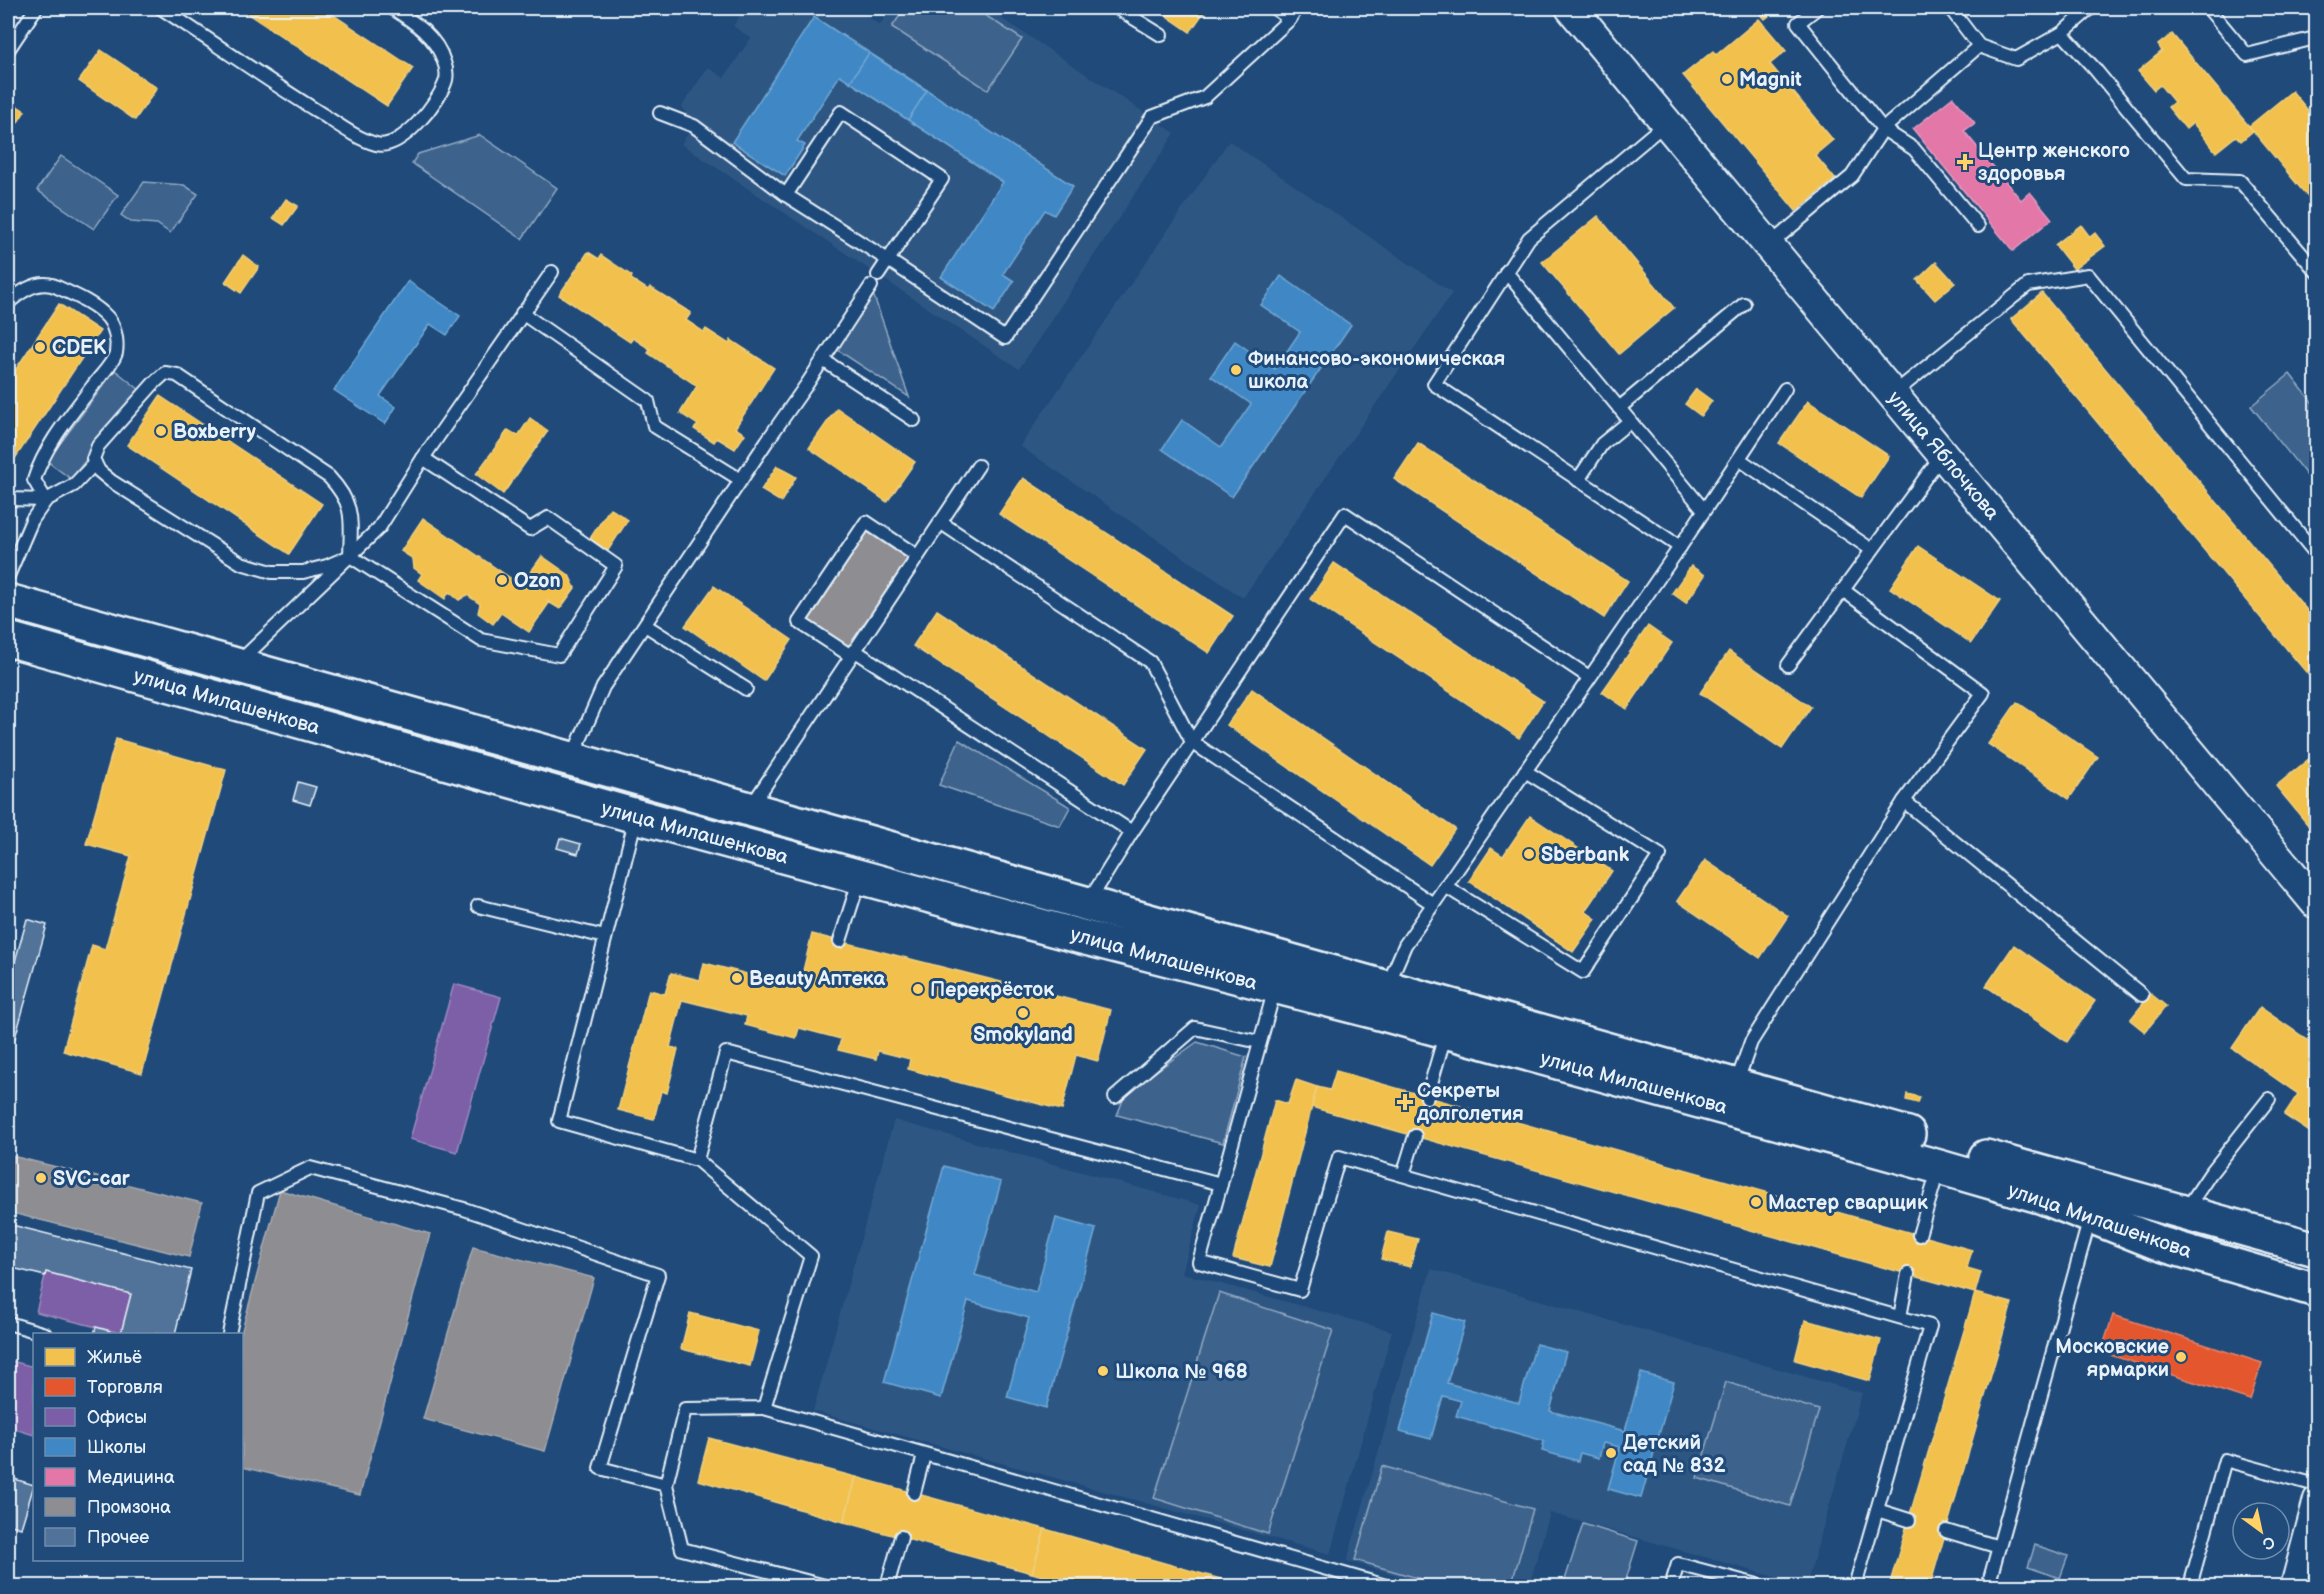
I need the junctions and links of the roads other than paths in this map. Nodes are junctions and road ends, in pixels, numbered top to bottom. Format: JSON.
{"nodes":[{"id":1,"x":36,"y":8,"type":"edge"},
{"id":2,"x":161,"y":8,"type":"edge"},
{"id":3,"x":392,"y":8,"type":"edge"},
{"id":4,"x":1117,"y":8,"type":"edge"},
{"id":5,"x":1274,"y":8,"type":"edge"},
{"id":6,"x":1297,"y":8,"type":"edge"},
{"id":7,"x":1571,"y":8,"type":"edge"},
{"id":8,"x":1817,"y":8,"type":"edge"},
{"id":9,"x":1950,"y":8,"type":"edge"},
{"id":10,"x":2091,"y":8,"type":"edge"},
{"id":11,"x":2208,"y":8,"type":"edge"},
{"id":12,"x":1290,"y":19,"type":"junction"},
{"id":13,"x":2062,"y":33,"type":"junction"},
{"id":14,"x":1161,"y":35,"type":"dead end"},
{"id":15,"x":2316,"y":40,"type":"edge"},
{"id":16,"x":1979,"y":46,"type":"junction"},
{"id":17,"x":8,"y":50,"type":"edge"},
{"id":18,"x":660,"y":113,"type":"dead end"},
{"id":19,"x":1667,"y":122,"type":"junction"},
{"id":20,"x":1883,"y":129,"type":"junction"},
{"id":21,"x":786,"y":195,"type":"junction"},
{"id":22,"x":1978,"y":226,"type":"dead end"},
{"id":23,"x":1769,"y":245,"type":"junction"},
{"id":24,"x":888,"y":260,"type":"junction"},
{"id":25,"x":552,"y":272,"type":"dead end"},
{"id":26,"x":2316,"y":272,"type":"edge"},
{"id":27,"x":1506,"y":273,"type":"junction"},
{"id":28,"x":8,"y":303,"type":"edge"},
{"id":29,"x":1744,"y":304,"type":"dead end"},
{"id":30,"x":522,"y":313,"type":"junction"},
{"id":31,"x":823,"y":360,"type":"junction"},
{"id":32,"x":1785,"y":389,"type":"dead end"},
{"id":33,"x":1893,"y":394,"type":"junction"},
{"id":34,"x":1619,"y":408,"type":"junction"},
{"id":35,"x":914,"y":420,"type":"dead end"},
{"id":36,"x":1630,"y":421,"type":"junction"},
{"id":37,"x":1942,"y":454,"type":"junction"},
{"id":38,"x":423,"y":458,"type":"junction"},
{"id":39,"x":1738,"y":459,"type":"junction"},
{"id":40,"x":95,"y":463,"type":"junction"},
{"id":41,"x":978,"y":466,"type":"dead end"},
{"id":42,"x":741,"y":480,"type":"junction"},
{"id":43,"x":1578,"y":480,"type":"junction"},
{"id":44,"x":8,"y":499,"type":"edge"},
{"id":45,"x":46,"y":500,"type":"junction"},
{"id":46,"x":1704,"y":510,"type":"junction"},
{"id":47,"x":940,"y":522,"type":"junction"},
{"id":48,"x":1680,"y":547,"type":"junction"},
{"id":49,"x":1872,"y":550,"type":"junction"},
{"id":50,"x":2316,"y":554,"type":"edge"},
{"id":51,"x":350,"y":556,"type":"junction"},
{"id":52,"x":917,"y":556,"type":"junction"},
{"id":53,"x":8,"y":576,"type":"edge"},
{"id":54,"x":1843,"y":590,"type":"junction"},
{"id":55,"x":8,"y":601,"type":"edge"},
{"id":56,"x":645,"y":625,"type":"junction"},
{"id":57,"x":8,"y":639,"type":"edge"},
{"id":58,"x":853,"y":653,"type":"junction"},
{"id":59,"x":236,"y":665,"type":"junction"},
{"id":60,"x":1788,"y":665,"type":"dead end"},
{"id":61,"x":1589,"y":677,"type":"junction"},
{"id":62,"x":746,"y":689,"type":"dead end"},
{"id":63,"x":1192,"y":742,"type":"junction"},
{"id":64,"x":571,"y":759,"type":"junction"},
{"id":65,"x":1525,"y":771,"type":"junction"},
{"id":66,"x":1904,"y":801,"type":"junction"},
{"id":67,"x":749,"y":809,"type":"junction"},
{"id":68,"x":636,"y":816,"type":"junction"},
{"id":69,"x":1132,"y":832,"type":"junction"},
{"id":70,"x":860,"y":876,"type":"junction"},
{"id":71,"x":1445,"y":886,"type":"junction"},
{"id":72,"x":2316,"y":903,"type":"edge"},
{"id":73,"x":1087,"y":904,"type":"junction"},
{"id":74,"x":1433,"y":904,"type":"junction"},
{"id":75,"x":478,"y":906,"type":"dead end"},
{"id":76,"x":605,"y":937,"type":"junction"},
{"id":77,"x":840,"y":941,"type":"dead end"},
{"id":78,"x":1275,"y":987,"type":"junction"},
{"id":79,"x":1387,"y":988,"type":"junction"},
{"id":80,"x":2142,"y":995,"type":"dead end"},
{"id":81,"x":1446,"y":1032,"type":"junction"},
{"id":82,"x":1260,"y":1042,"type":"junction"},
{"id":83,"x":1736,"y":1085,"type":"junction"},
{"id":84,"x":1114,"y":1096,"type":"dead end"},
{"id":85,"x":1427,"y":1096,"type":"dead end"},
{"id":86,"x":2269,"y":1099,"type":"dead end"},
{"id":87,"x":1415,"y":1136,"type":"dead end"},
{"id":88,"x":697,"y":1160,"type":"junction"},
{"id":89,"x":1939,"y":1167,"type":"junction"},
{"id":90,"x":1403,"y":1175,"type":"junction"},
{"id":91,"x":1221,"y":1184,"type":"junction"},
{"id":92,"x":2106,"y":1206,"type":"junction"},
{"id":93,"x":2183,"y":1213,"type":"junction"},
{"id":94,"x":1919,"y":1235,"type":"dead end"},
{"id":95,"x":2316,"y":1250,"type":"edge"},
{"id":96,"x":1908,"y":1274,"type":"dead end"},
{"id":97,"x":2316,"y":1290,"type":"edge"},
{"id":98,"x":1900,"y":1317,"type":"junction"},
{"id":99,"x":8,"y":1323,"type":"edge"},
{"id":100,"x":39,"y":1333,"type":"edge"},
{"id":101,"x":229,"y":1333,"type":"edge"},
{"id":102,"x":764,"y":1408,"type":"junction"},
{"id":103,"x":924,"y":1455,"type":"junction"},
{"id":104,"x":666,"y":1485,"type":"junction"},
{"id":105,"x":2316,"y":1485,"type":"edge"},
{"id":106,"x":914,"y":1493,"type":"dead end"},
{"id":107,"x":2316,"y":1499,"type":"edge"},
{"id":108,"x":1877,"y":1510,"type":"junction"},
{"id":109,"x":1909,"y":1520,"type":"dead end"},
{"id":110,"x":1946,"y":1531,"type":"dead end"},
{"id":111,"x":901,"y":1537,"type":"dead end"},
{"id":112,"x":1999,"y":1547,"type":"junction"},
{"id":113,"x":825,"y":1587,"type":"edge"},
{"id":114,"x":887,"y":1587,"type":"edge"},
{"id":115,"x":1386,"y":1587,"type":"edge"},
{"id":116,"x":1671,"y":1587,"type":"edge"},
{"id":117,"x":1761,"y":1587,"type":"edge"},
{"id":118,"x":1855,"y":1587,"type":"edge"},
{"id":119,"x":1988,"y":1587,"type":"edge"},
{"id":120,"x":2190,"y":1587,"type":"edge"},
{"id":121,"x":2293,"y":1587,"type":"edge"}],
"edges":[{"from":1,"to":17,"type":"lane"},
{"from":2,"to":3,"type":"lane"},
{"from":4,"to":14,"type":"lane"},
{"from":5,"to":12,"type":"lane"},
{"from":6,"to":12,"type":"lane"},
{"from":7,"to":19,"type":"street","name":"улица Яблочкова"},
{"from":8,"to":20,"type":"lane"},
{"from":9,"to":16,"type":"lane"},
{"from":10,"to":13,"type":"lane"},
{"from":11,"to":15,"type":"lane"},
{"from":12,"to":24,"type":"lane"},
{"from":13,"to":16,"type":"lane"},
{"from":13,"to":26,"type":"lane"},
{"from":16,"to":20,"type":"lane"},
{"from":18,"to":21,"type":"lane"},
{"from":19,"to":23,"type":"street","name":"улица Яблочкова"},
{"from":19,"to":27,"type":"lane"},
{"from":20,"to":22,"type":"lane"},
{"from":20,"to":23,"type":"lane"},
{"from":21,"to":24,"type":"lane"},
{"from":21,"to":24,"type":"lane"},
{"from":23,"to":33,"type":"street","name":"улица Яблочкова"},
{"from":24,"to":31,"type":"lane"},
{"from":25,"to":30,"type":"lane"},
{"from":27,"to":34,"type":"lane"},
{"from":27,"to":43,"type":"lane"},
{"from":28,"to":45,"type":"lane"},
{"from":29,"to":34,"type":"lane"},
{"from":30,"to":38,"type":"lane"},
{"from":30,"to":42,"type":"lane"},
{"from":31,"to":35,"type":"lane"},
{"from":31,"to":42,"type":"lane"},
{"from":32,"to":39,"type":"lane"},
{"from":33,"to":37,"type":"street","name":"улица Яблочкова"},
{"from":33,"to":50,"type":"lane"},
{"from":34,"to":36,"type":"lane"},
{"from":36,"to":43,"type":"lane"},
{"from":36,"to":46,"type":"lane"},
{"from":37,"to":49,"type":"lane"},
{"from":37,"to":72,"type":"street","name":"улица Яблочкова"},
{"from":38,"to":51,"type":"lane"},
{"from":38,"to":51,"type":"lane"},
{"from":39,"to":46,"type":"lane"},
{"from":39,"to":49,"type":"lane"},
{"from":40,"to":45,"type":"lane"},
{"from":40,"to":51,"type":"lane"},
{"from":40,"to":51,"type":"lane"},
{"from":41,"to":47,"type":"lane"},
{"from":42,"to":56,"type":"lane"},
{"from":43,"to":48,"type":"lane"},
{"from":44,"to":45,"type":"lane"},
{"from":45,"to":53,"type":"lane"},
{"from":46,"to":48,"type":"lane"},
{"from":47,"to":52,"type":"lane"},
{"from":47,"to":63,"type":"lane"},
{"from":48,"to":61,"type":"lane"},
{"from":49,"to":54,"type":"lane"},
{"from":51,"to":59,"type":"lane"},
{"from":52,"to":58,"type":"lane"},
{"from":52,"to":58,"type":"lane"},
{"from":54,"to":60,"type":"lane"},
{"from":54,"to":66,"type":"lane"},
{"from":55,"to":59,"type":"main road","name":"улица Милашенкова"},
{"from":56,"to":62,"type":"lane"},
{"from":56,"to":64,"type":"lane"},
{"from":57,"to":68,"type":"main road","name":"улица Милашенкова"},
{"from":58,"to":67,"type":"lane"},
{"from":58,"to":69,"type":"lane"},
{"from":59,"to":64,"type":"main road","name":"улица Милашенкова"},
{"from":61,"to":63,"type":"lane"},
{"from":61,"to":65,"type":"lane"},
{"from":63,"to":69,"type":"lane"},
{"from":63,"to":74,"type":"lane"},
{"from":64,"to":67,"type":"main road","name":"улица Милашенкова"},
{"from":65,"to":71,"type":"lane"},
{"from":65,"to":71,"type":"lane"},
{"from":66,"to":80,"type":"lane"},
{"from":66,"to":83,"type":"lane"},
{"from":67,"to":73,"type":"main road","name":"улица Милашенкова"},
{"from":68,"to":70,"type":"main road","name":"улица Милашенкова"},
{"from":68,"to":76,"type":"lane"},
{"from":69,"to":73,"type":"lane"},
{"from":70,"to":77,"type":"lane"},
{"from":70,"to":78,"type":"main road","name":"улица Милашенкова"},
{"from":71,"to":74,"type":"lane"},
{"from":73,"to":79,"type":"main road","name":"улица Милашенкова"},
{"from":74,"to":79,"type":"lane"},
{"from":75,"to":76,"type":"lane"},
{"from":76,"to":88,"type":"lane"},
{"from":78,"to":81,"type":"main road","name":"улица Милашенкова"},
{"from":78,"to":82,"type":"lane"},
{"from":79,"to":83,"type":"main road","name":"улица Милашенкова"},
{"from":81,"to":85,"type":"lane"},
{"from":81,"to":89,"type":"main road","name":"улица Милашенкова"},
{"from":82,"to":84,"type":"lane"},
{"from":82,"to":91,"type":"lane"},
{"from":83,"to":92,"type":"main road","name":"улица Милашенкова"},
{"from":86,"to":93,"type":"lane"},
{"from":87,"to":90,"type":"lane"},
{"from":88,"to":91,"type":"lane"},
{"from":88,"to":102,"type":"lane"},
{"from":89,"to":92,"type":"main road","name":"улица Милашенкова"},
{"from":89,"to":94,"type":"lane"},
{"from":90,"to":91,"type":"lane"},
{"from":90,"to":98,"type":"lane"},
{"from":92,"to":93,"type":"main road","name":"улица Милашенкова"},
{"from":92,"to":97,"type":"main road","name":"улица Милашенкова"},
{"from":92,"to":112,"type":"lane"},
{"from":93,"to":95,"type":"main road","name":"улица Милашенкова"},
{"from":96,"to":98,"type":"lane"},
{"from":98,"to":108,"type":"lane"},
{"from":99,"to":100,"type":"lane"},
{"from":101,"to":104,"type":"lane"},
{"from":102,"to":103,"type":"lane"},
{"from":102,"to":104,"type":"lane"},
{"from":103,"to":106,"type":"lane"},
{"from":103,"to":115,"type":"lane"},
{"from":104,"to":113,"type":"lane"},
{"from":105,"to":120,"type":"lane"},
{"from":107,"to":121,"type":"street"},
{"from":108,"to":109,"type":"lane"},
{"from":108,"to":118,"type":"lane"},
{"from":110,"to":112,"type":"lane"},
{"from":111,"to":114,"type":"lane"},
{"from":112,"to":119,"type":"lane"},
{"from":116,"to":117,"type":"lane"}]}
